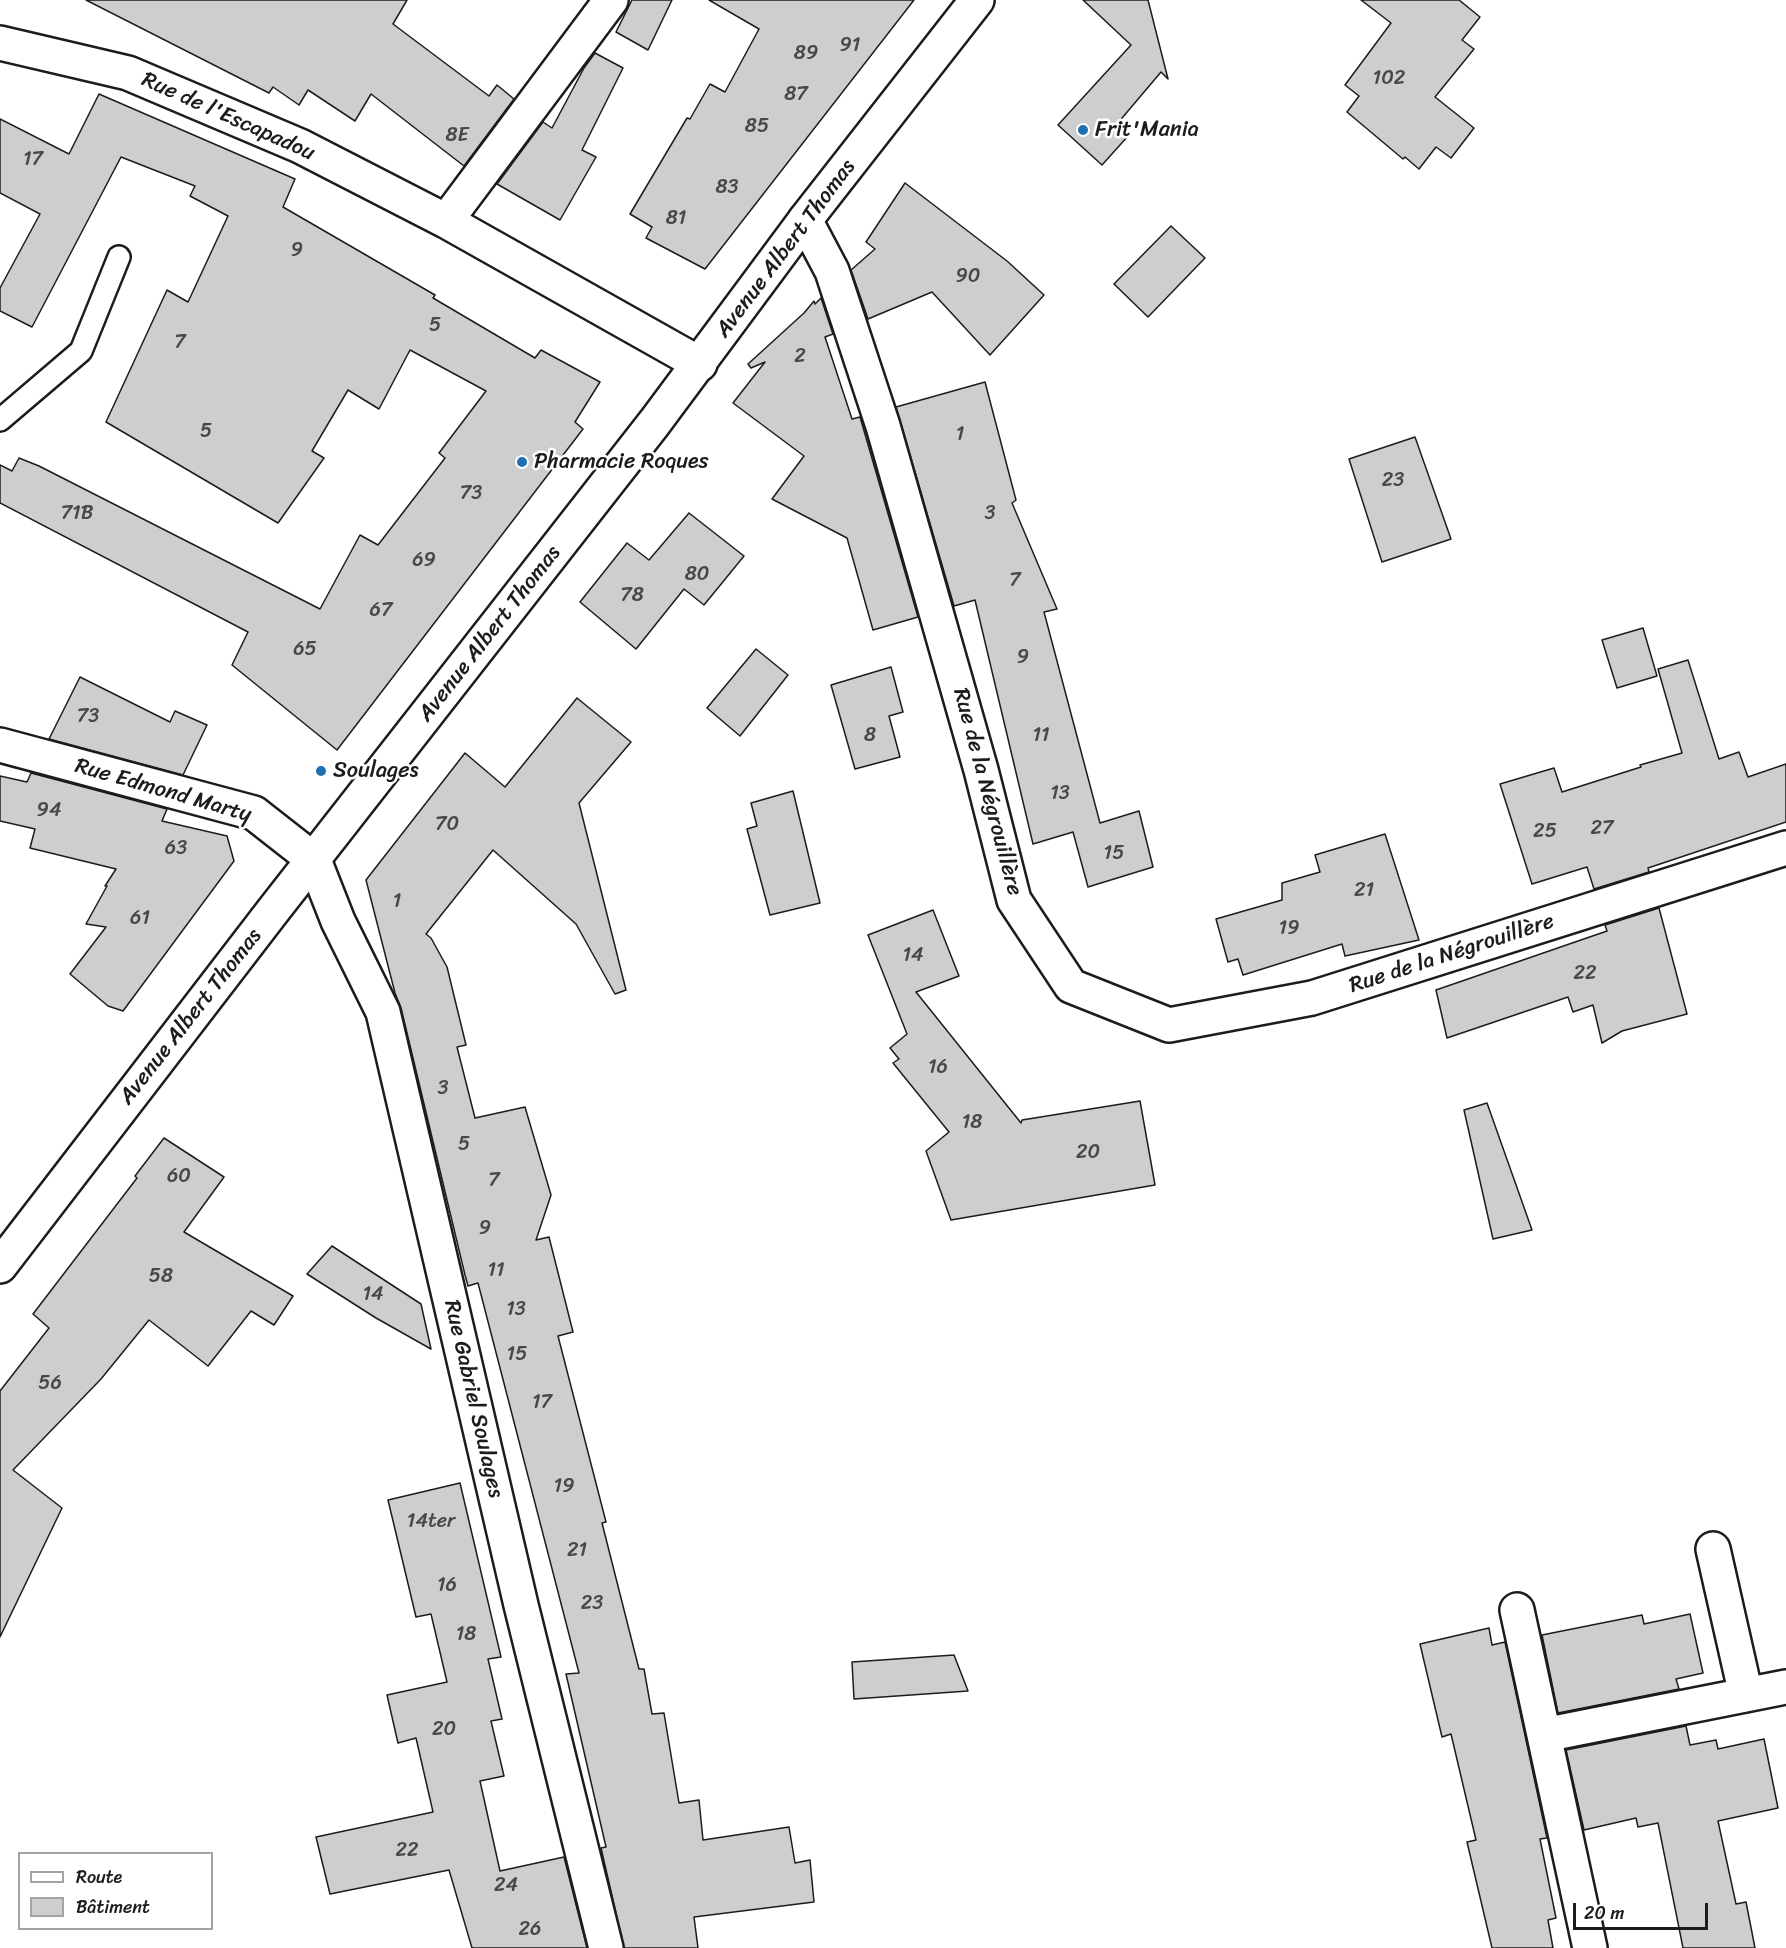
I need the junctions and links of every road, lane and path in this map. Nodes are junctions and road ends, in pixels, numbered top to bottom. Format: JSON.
{"nodes":[{"id":1,"x":611,"y":0,"type":"edge"},
{"id":2,"x":977,"y":0,"type":"edge"},
{"id":3,"x":0,"y":43,"type":"edge"},
{"id":4,"x":805,"y":220,"type":"junction"},
{"id":5,"x":446,"y":221,"type":"junction"},
{"id":6,"x":119,"y":258,"type":"dead end"},
{"id":7,"x":700,"y":364,"type":"junction"},
{"id":8,"x":0,"y":420,"type":"edge"},
{"id":9,"x":0,"y":745,"type":"edge"},
{"id":10,"x":1786,"y":848,"type":"edge"},
{"id":11,"x":314,"y":860,"type":"junction"},
{"id":12,"x":0,"y":1266,"type":"edge"},
{"id":13,"x":1713,"y":1549,"type":"dead end"},
{"id":14,"x":1517,"y":1610,"type":"dead end"},
{"id":15,"x":1786,"y":1687,"type":"edge"},
{"id":16,"x":1746,"y":1695,"type":"junction"},
{"id":17,"x":1544,"y":1735,"type":"junction"},
{"id":18,"x":606,"y":1948,"type":"edge"},
{"id":19,"x":1590,"y":1948,"type":"edge"}],
"edges":[{"from":1,"to":5,"type":"street"},
{"from":2,"to":4,"type":"street","name":"Avenue Albert Thomas"},
{"from":3,"to":5,"type":"street","name":"Rue de l'Escapadou"},
{"from":4,"to":7,"type":"street","name":"Avenue Albert Thomas"},
{"from":4,"to":10,"type":"street","name":"Rue de la Négrouillère"},
{"from":5,"to":7,"type":"street","name":"Rue de l'Escapadou"},
{"from":6,"to":8,"type":"lane"},
{"from":7,"to":11,"type":"street","name":"Avenue Albert Thomas"},
{"from":9,"to":11,"type":"street","name":"Rue Edmond Marty"},
{"from":11,"to":12,"type":"street","name":"Avenue Albert Thomas"},
{"from":11,"to":18,"type":"street","name":"Rue Gabriel Soulages"},
{"from":13,"to":16,"type":"street"},
{"from":14,"to":17,"type":"street"},
{"from":15,"to":16,"type":"street"},
{"from":16,"to":17,"type":"street"},
{"from":17,"to":19,"type":"street"}]}
